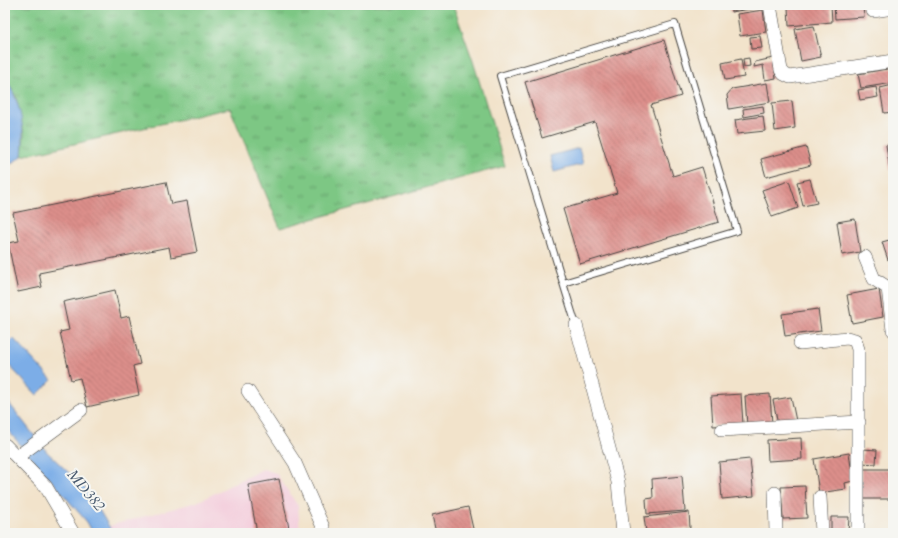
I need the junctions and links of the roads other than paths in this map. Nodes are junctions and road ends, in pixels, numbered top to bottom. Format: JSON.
{"nodes":[{"id":1,"x":770,"y":5,"type":"edge"},
{"id":2,"x":893,"y":8,"type":"edge"},
{"id":3,"x":874,"y":11,"type":"dead end"},
{"id":4,"x":893,"y":61,"type":"edge"},
{"id":5,"x":865,"y":257,"type":"dead end"},
{"id":6,"x":563,"y":283,"type":"junction"},
{"id":7,"x":576,"y":325,"type":"joint"},
{"id":8,"x":893,"y":330,"type":"edge"},
{"id":9,"x":800,"y":344,"type":"dead end"},
{"id":10,"x":248,"y":391,"type":"dead end"},
{"id":11,"x":81,"y":410,"type":"dead end"},
{"id":12,"x":859,"y":422,"type":"junction"},
{"id":13,"x":722,"y":430,"type":"dead end"},
{"id":14,"x":5,"y":444,"type":"edge"},
{"id":15,"x":21,"y":455,"type":"junction"},
{"id":16,"x":775,"y":493,"type":"dead end"},
{"id":17,"x":820,"y":497,"type":"dead end"},
{"id":18,"x":73,"y":533,"type":"edge"},
{"id":19,"x":323,"y":533,"type":"edge"},
{"id":20,"x":623,"y":533,"type":"edge"},
{"id":21,"x":776,"y":533,"type":"edge"},
{"id":22,"x":822,"y":533,"type":"edge"},
{"id":23,"x":858,"y":533,"type":"edge"}],
"edges":[{"from":1,"to":4,"type":"street"},
{"from":2,"to":3,"type":"street"},
{"from":5,"to":8,"type":"street"},
{"from":6,"to":6,"type":"lane"},
{"from":6,"to":7,"type":"lane"},
{"from":7,"to":20,"type":"street"},
{"from":9,"to":12,"type":"street"},
{"from":10,"to":19,"type":"street"},
{"from":11,"to":15,"type":"street"},
{"from":12,"to":13,"type":"street"},
{"from":12,"to":23,"type":"street"},
{"from":14,"to":15,"type":"street"},
{"from":15,"to":18,"type":"street"},
{"from":16,"to":21,"type":"street"},
{"from":17,"to":22,"type":"street"}]}
